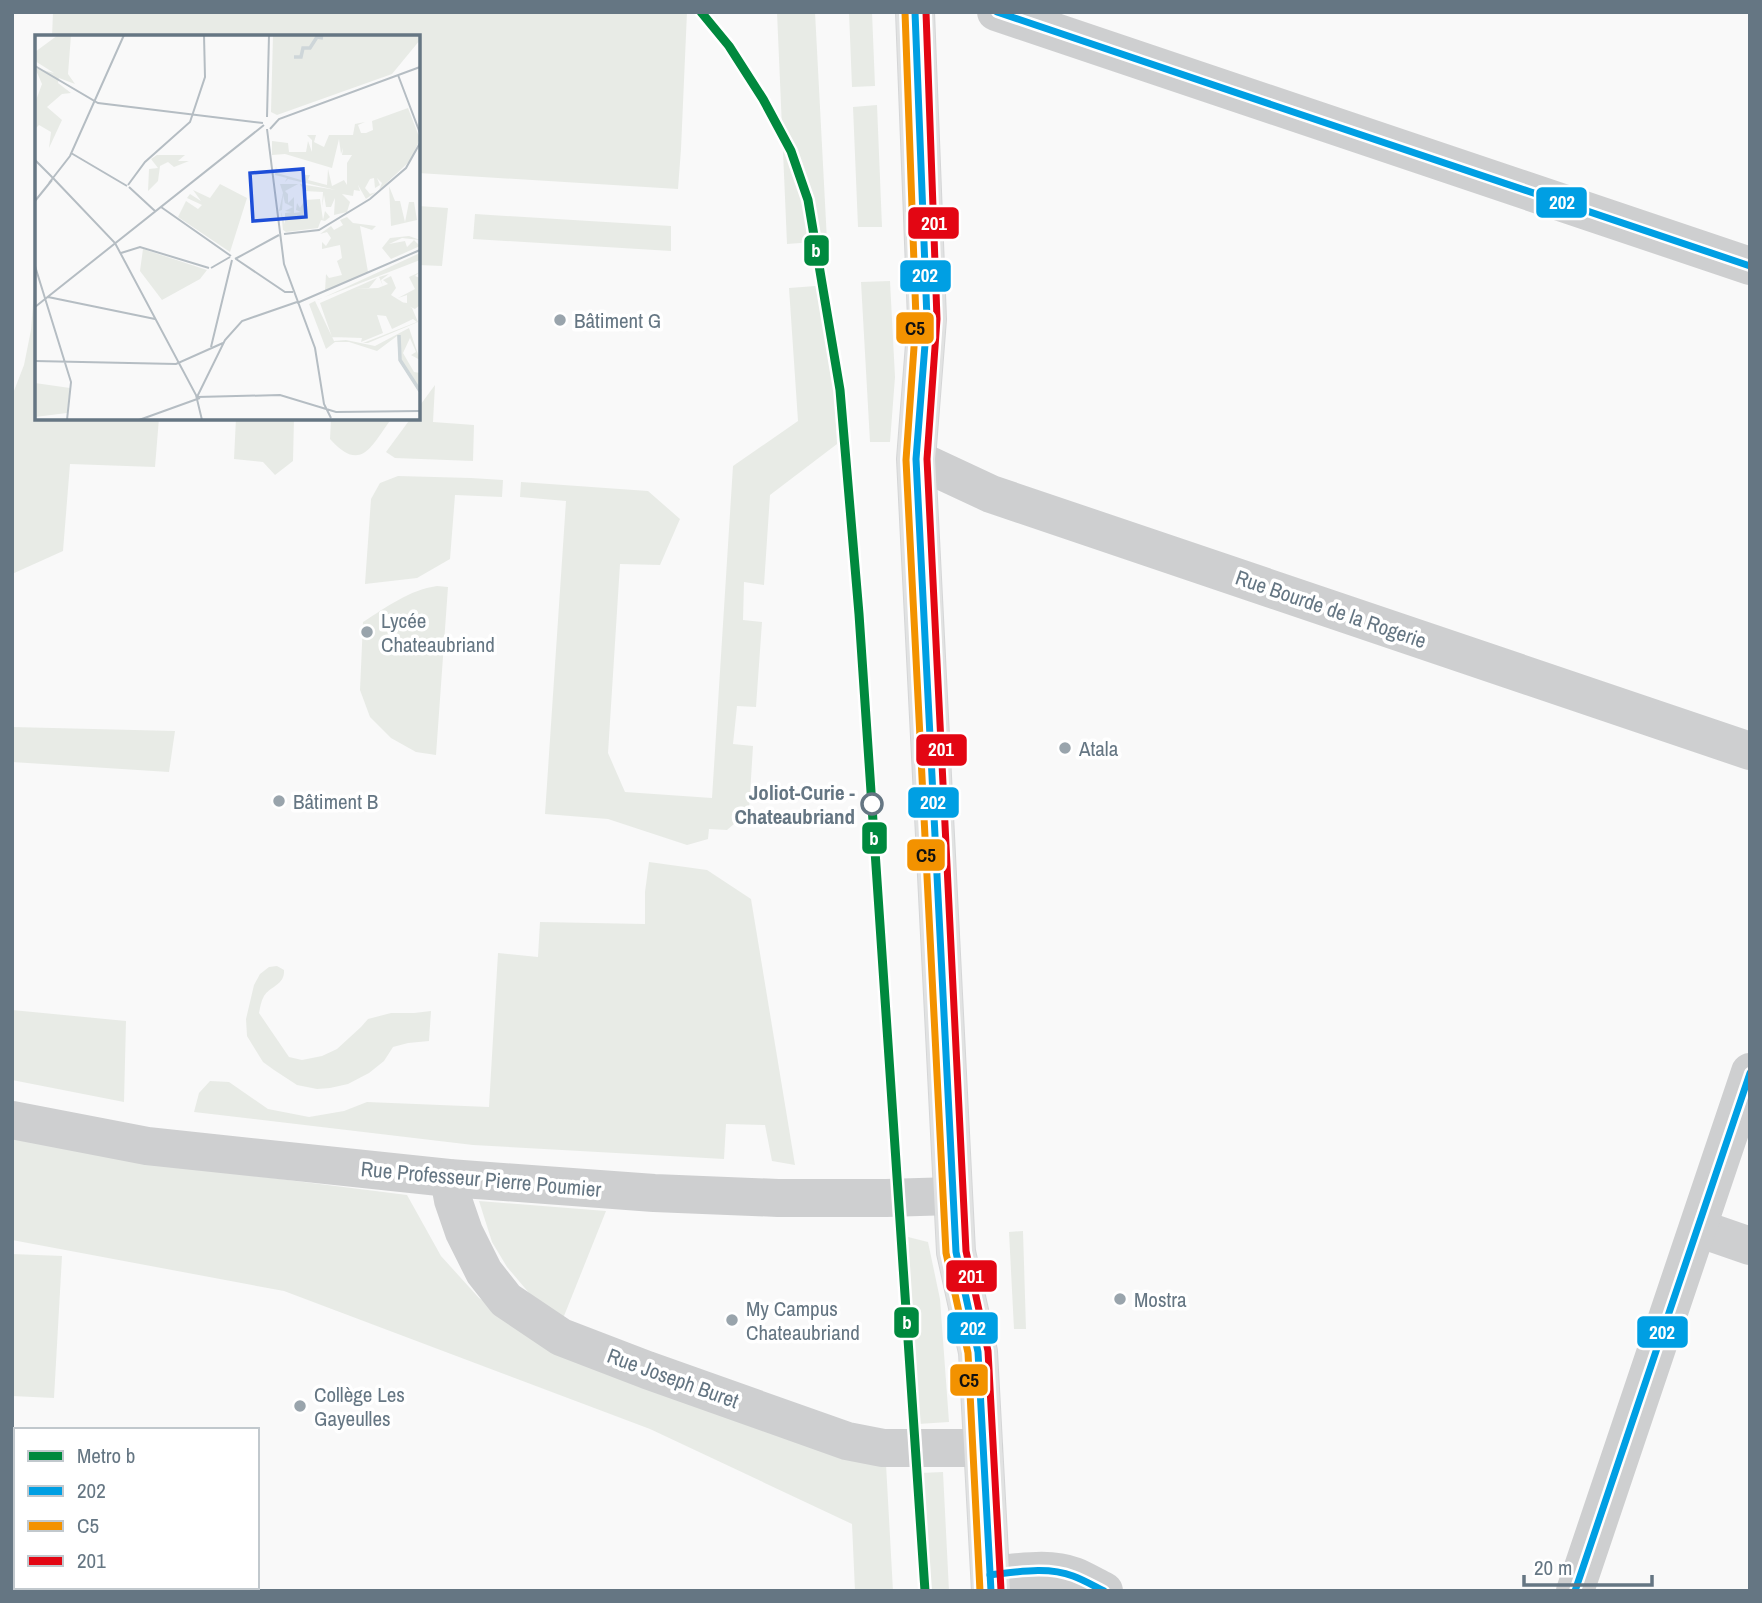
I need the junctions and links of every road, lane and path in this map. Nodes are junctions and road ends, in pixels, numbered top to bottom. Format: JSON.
{"nodes":[{"id":1,"x":915,"y":12,"type":"edge"},
{"id":2,"x":996,"y":12,"type":"edge"},
{"id":3,"x":1750,"y":266,"type":"edge"},
{"id":4,"x":916,"y":459,"type":"junction"},
{"id":5,"x":1750,"y":751,"type":"edge"},
{"id":6,"x":1750,"y":1072,"type":"edge"},
{"id":7,"x":12,"y":1120,"type":"edge"},
{"id":8,"x":449,"y":1178,"type":"junction"},
{"id":9,"x":953,"y":1196,"type":"junction"},
{"id":10,"x":1698,"y":1228,"type":"junction"},
{"id":11,"x":1750,"y":1245,"type":"edge"},
{"id":12,"x":984,"y":1448,"type":"junction"},
{"id":13,"x":991,"y":1583,"type":"edge"},
{"id":14,"x":1104,"y":1591,"type":"edge"},
{"id":15,"x":1575,"y":1591,"type":"edge"}],
"edges":[{"from":1,"to":4,"type":"main road"},
{"from":2,"to":3,"type":"street"},
{"from":4,"to":5,"type":"street","name":"Rue Bourde de la Rogerie"},
{"from":4,"to":9,"type":"main road"},
{"from":6,"to":10,"type":"street"},
{"from":7,"to":8,"type":"street","name":"Rue Professeur Pierre Poumier"},
{"from":8,"to":9,"type":"street","name":"Rue Professeur Pierre Poumier"},
{"from":8,"to":12,"type":"street","name":"Rue Joseph Buret"},
{"from":9,"to":12,"type":"main road"},
{"from":10,"to":11,"type":"street"},
{"from":10,"to":15,"type":"street"},
{"from":12,"to":13,"type":"main road"},
{"from":13,"to":14,"type":"street"}]}
